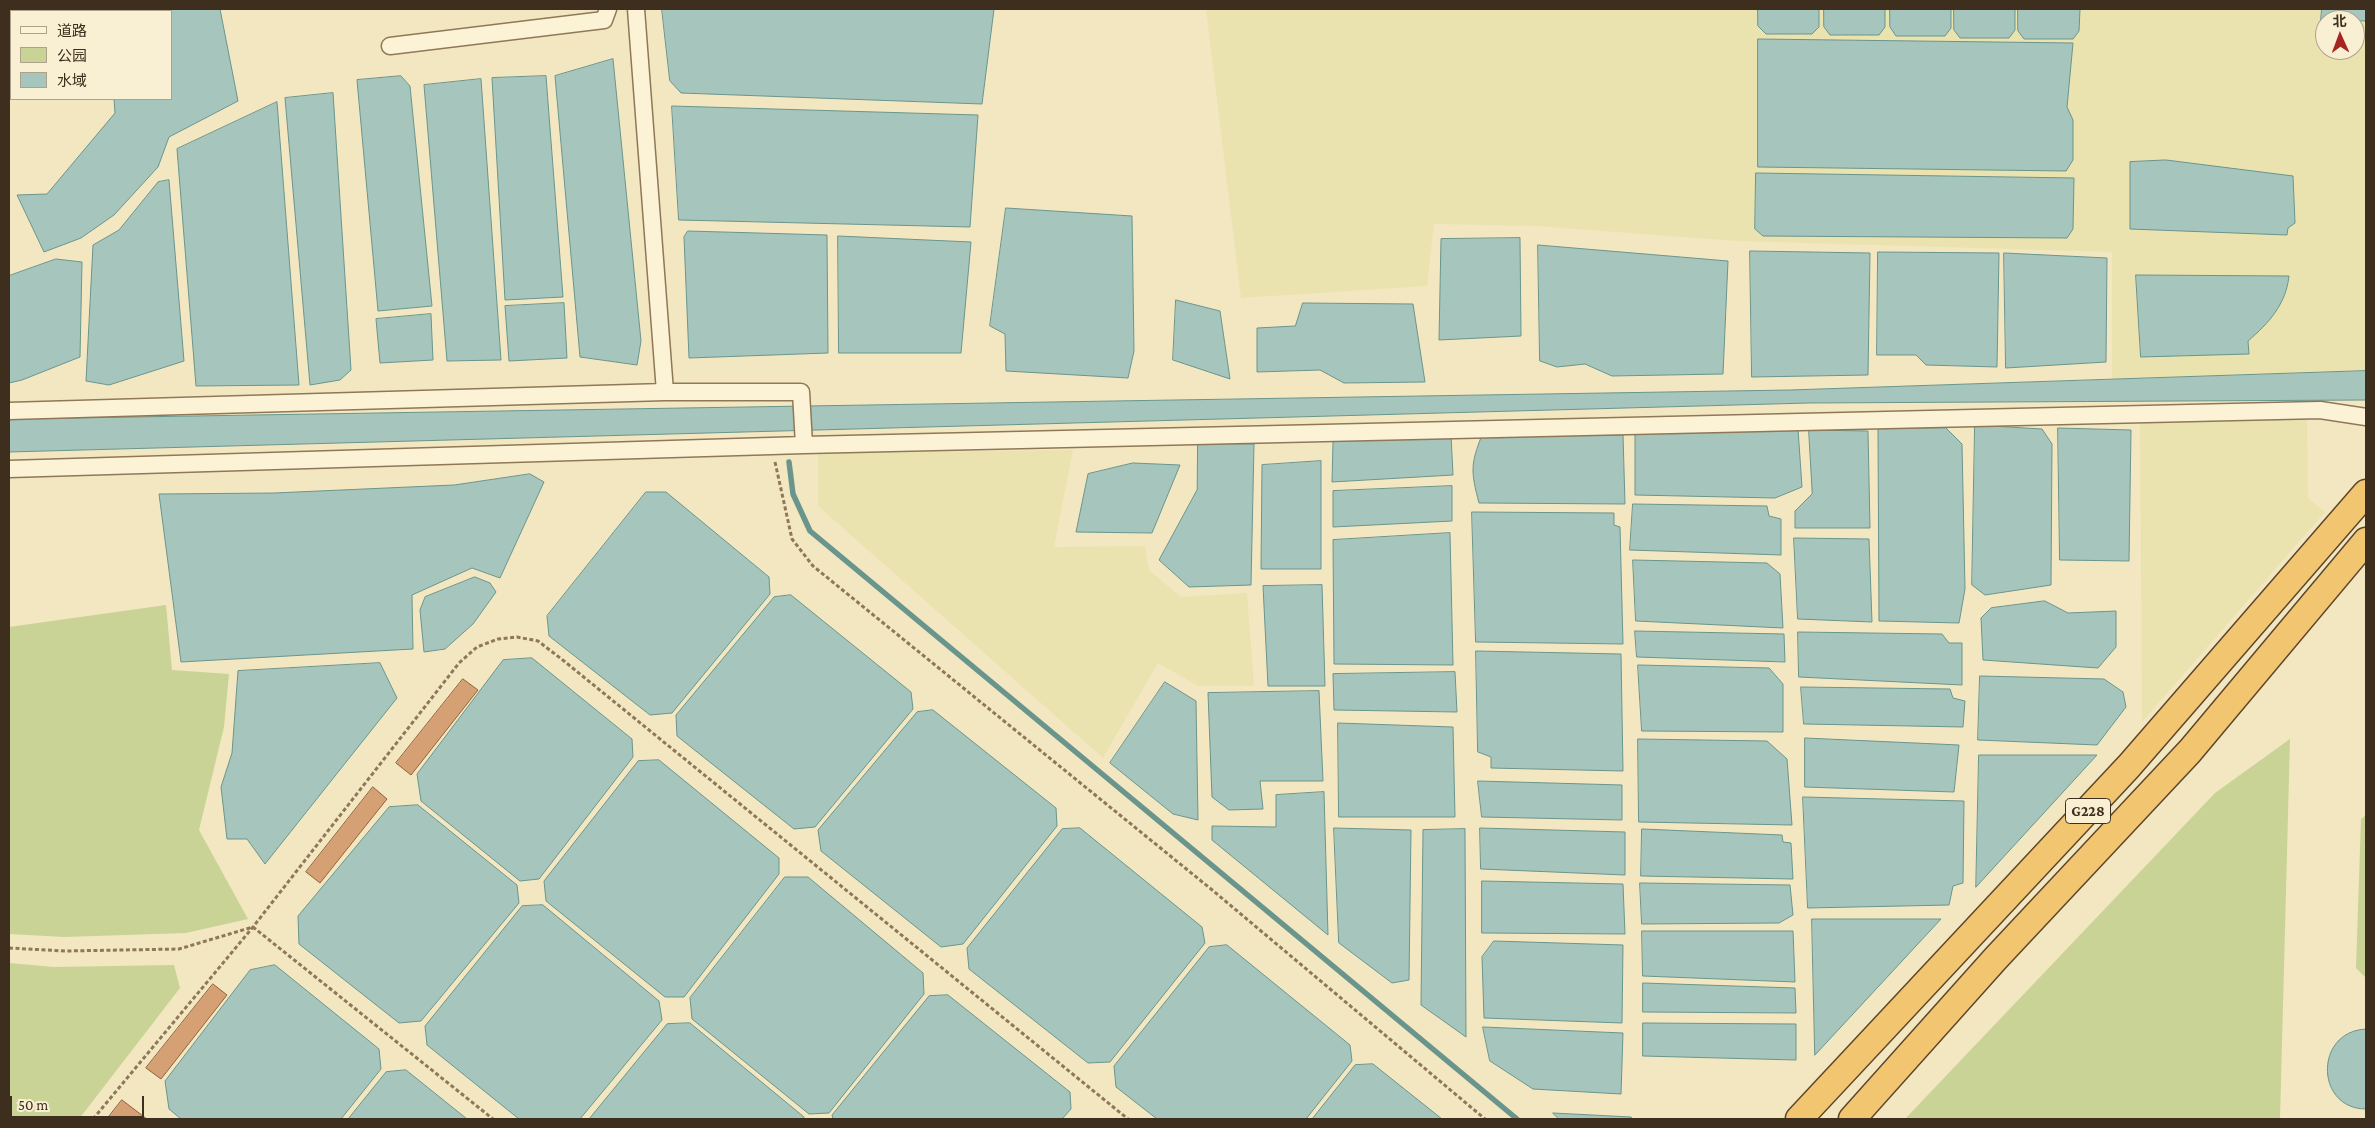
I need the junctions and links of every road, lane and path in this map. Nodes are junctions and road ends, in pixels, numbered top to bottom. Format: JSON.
{"nodes":[{"id":1,"x":608,"y":9,"type":"edge"},
{"id":2,"x":636,"y":9,"type":"edge"},
{"id":3,"x":390,"y":46,"type":"dead end"},
{"id":4,"x":665,"y":392,"type":"junction"},
{"id":5,"x":9,"y":410,"type":"edge"},
{"id":6,"x":2366,"y":417,"type":"edge"},
{"id":7,"x":804,"y":445,"type":"junction"},
{"id":8,"x":772,"y":446,"type":"junction"},
{"id":9,"x":9,"y":469,"type":"edge"},
{"id":10,"x":2366,"y":493,"type":"edge"},
{"id":11,"x":2366,"y":541,"type":"edge"},
{"id":12,"x":253,"y":927,"type":"junction"},
{"id":13,"x":9,"y":948,"type":"edge"},
{"id":14,"x":94,"y":1119,"type":"edge"},
{"id":15,"x":493,"y":1119,"type":"edge"},
{"id":16,"x":1128,"y":1119,"type":"edge"},
{"id":17,"x":1485,"y":1119,"type":"edge"},
{"id":18,"x":1799,"y":1119,"type":"edge"},
{"id":19,"x":1852,"y":1119,"type":"edge"}],
"edges":[{"from":1,"to":3,"type":"street"},
{"from":2,"to":4,"type":"street"},
{"from":4,"to":5,"type":"street"},
{"from":4,"to":7,"type":"street"},
{"from":6,"to":7,"type":"street"},
{"from":7,"to":8,"type":"street"},
{"from":8,"to":9,"type":"street"},
{"from":8,"to":17,"type":"path"},
{"from":10,"to":18,"type":"highway","number":"G228"},
{"from":11,"to":19,"type":"highway","number":"G228"},
{"from":12,"to":13,"type":"path"},
{"from":12,"to":14,"type":"path"},
{"from":12,"to":15,"type":"path"},
{"from":12,"to":16,"type":"path"}]}
